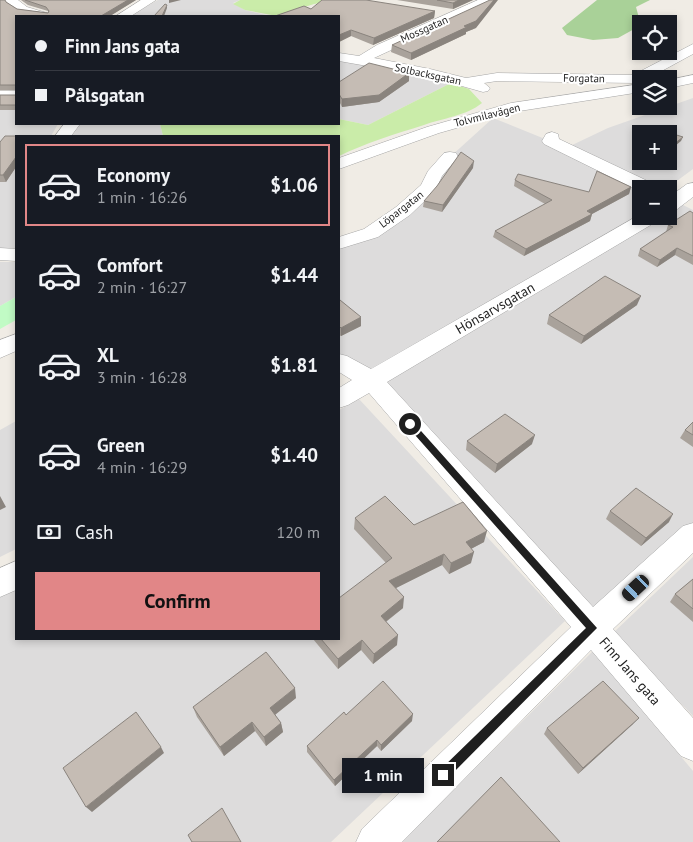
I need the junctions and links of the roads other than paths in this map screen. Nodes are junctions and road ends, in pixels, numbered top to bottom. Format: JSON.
{"nodes":[{"id":1,"x":150,"y":0,"type":"edge"},
{"id":2,"x":488,"y":0,"type":"edge"},
{"id":3,"x":7,"y":2,"type":"edge"},
{"id":4,"x":436,"y":12,"type":"edge"},
{"id":5,"x":39,"y":15,"type":"edge"},
{"id":6,"x":124,"y":15,"type":"edge"},
{"id":7,"x":455,"y":15,"type":"junction"},
{"id":8,"x":693,"y":48,"type":"edge"},
{"id":9,"x":340,"y":57,"type":"edge"},
{"id":10,"x":360,"y":61,"type":"junction"},
{"id":11,"x":693,"y":79,"type":"edge"},
{"id":12,"x":467,"y":82,"type":"junction"},
{"id":13,"x":677,"y":82,"type":"edge"},
{"id":14,"x":632,"y":89,"type":"edge"},
{"id":15,"x":0,"y":95,"type":"edge"},
{"id":16,"x":15,"y":95,"type":"edge"},
{"id":17,"x":502,"y":99,"type":"junction"},
{"id":18,"x":552,"y":137,"type":"dead end"},
{"id":19,"x":450,"y":157,"type":"dead end"},
{"id":20,"x":340,"y":164,"type":"edge"},
{"id":21,"x":632,"y":180,"type":"edge"},
{"id":22,"x":693,"y":188,"type":"edge"},
{"id":23,"x":677,"y":198,"type":"edge"},
{"id":24,"x":677,"y":204,"type":"edge"},
{"id":25,"x":693,"y":210,"type":"edge"},
{"id":26,"x":637,"y":225,"type":"edge"},
{"id":27,"x":340,"y":243,"type":"edge"},
{"id":28,"x":0,"y":254,"type":"edge"},
{"id":29,"x":15,"y":255,"type":"edge"},
{"id":30,"x":15,"y":342,"type":"edge"},
{"id":31,"x":0,"y":350,"type":"edge"},
{"id":32,"x":340,"y":363,"type":"edge"},
{"id":33,"x":371,"y":380,"type":"junction"},
{"id":34,"x":340,"y":398,"type":"edge"},
{"id":35,"x":693,"y":535,"type":"edge"},
{"id":36,"x":15,"y":575,"type":"edge"},
{"id":37,"x":0,"y":584,"type":"edge"},
{"id":38,"x":592,"y":628,"type":"junction"},
{"id":39,"x":693,"y":744,"type":"edge"},
{"id":40,"x":375,"y":842,"type":"edge"}],
"edges":[{"from":1,"to":6,"type":"street"},
{"from":2,"to":7,"type":"street","name":"Mossgatan"},
{"from":3,"to":5,"type":"street"},
{"from":4,"to":7,"type":"street"},
{"from":7,"to":10,"type":"street","name":"Mossgatan"},
{"from":8,"to":12,"type":"street","name":"Forgatan"},
{"from":9,"to":10,"type":"street","name":"Solbacksgatan"},
{"from":10,"to":12,"type":"street","name":"Solbacksgatan"},
{"from":11,"to":13,"type":"street"},
{"from":12,"to":17,"type":"street","name":"Solbacksgatan"},
{"from":14,"to":17,"type":"street","name":"Tolvmilavägen"},
{"from":15,"to":16,"type":"street"},
{"from":17,"to":20,"type":"street","name":"Tolvmilavägen"},
{"from":18,"to":21,"type":"street"},
{"from":19,"to":27,"type":"street","name":"Löpargatan"},
{"from":22,"to":23,"type":"street"},
{"from":24,"to":25,"type":"street"},
{"from":26,"to":33,"type":"street","name":"Hönsarvsgatan"},
{"from":28,"to":29,"type":"street"},
{"from":30,"to":31,"type":"street"},
{"from":32,"to":33,"type":"street","name":"Finn Jans gata"},
{"from":33,"to":34,"type":"street","name":"Hönsarvsgatan"},
{"from":33,"to":38,"type":"street","name":"Finn Jans gata"},
{"from":35,"to":38,"type":"street"},
{"from":36,"to":37,"type":"street"},
{"from":38,"to":39,"type":"street","name":"Finn Jans gata"},
{"from":38,"to":40,"type":"street"}]}
